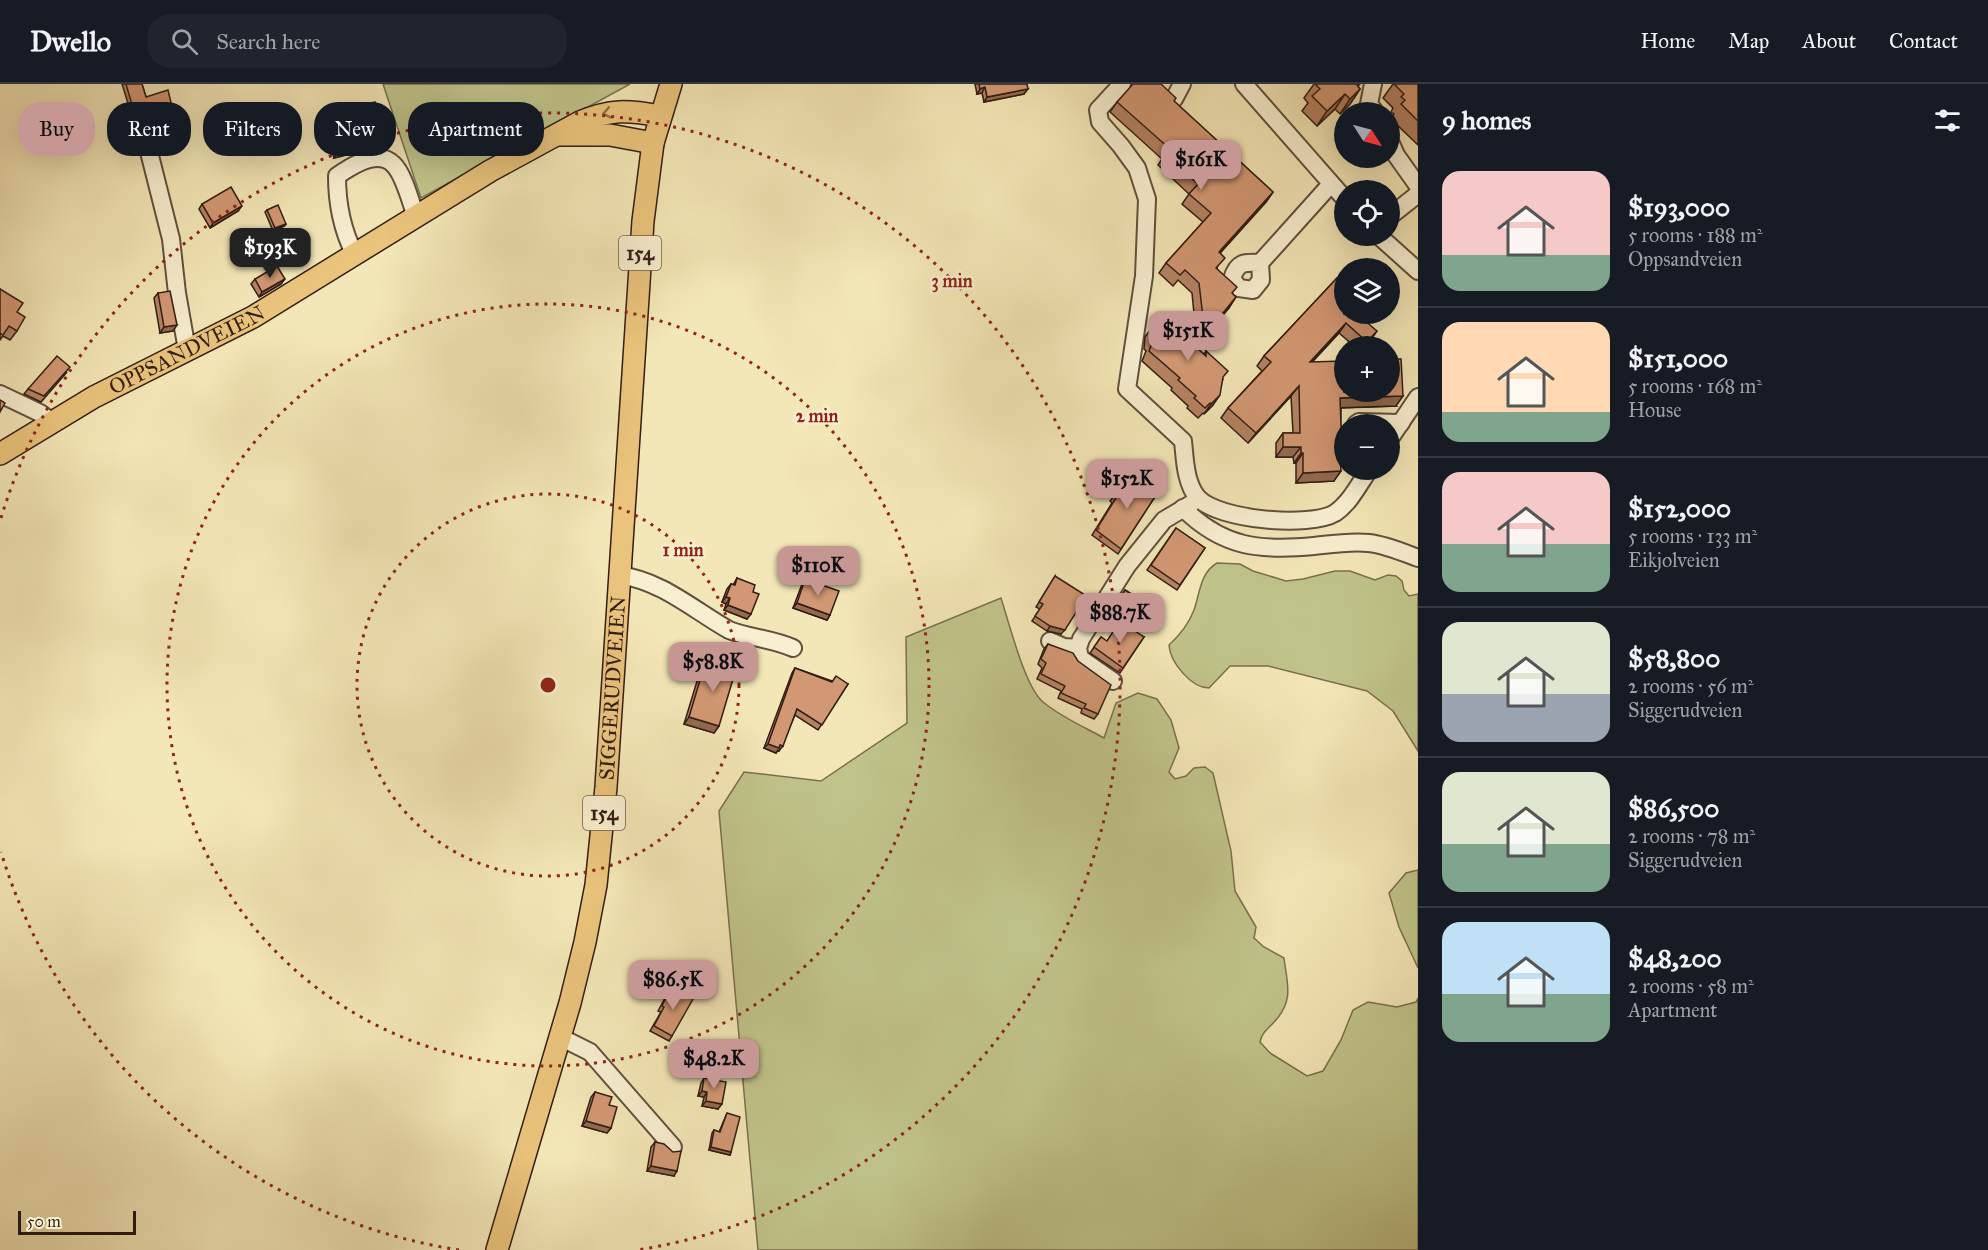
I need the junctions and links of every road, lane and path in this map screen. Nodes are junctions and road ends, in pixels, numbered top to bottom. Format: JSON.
{"nodes":[{"id":1,"x":671,"y":84,"type":"edge"},
{"id":2,"x":1122,"y":84,"type":"edge"},
{"id":3,"x":1182,"y":84,"type":"edge"},
{"id":4,"x":1244,"y":84,"type":"edge"},
{"id":5,"x":1373,"y":84,"type":"edge"},
{"id":6,"x":1174,"y":99,"type":"edge"},
{"id":7,"x":1369,"y":102,"type":"edge"},
{"id":8,"x":660,"y":116,"type":"junction"},
{"id":9,"x":560,"y":135,"type":"junction"},
{"id":10,"x":653,"y":143,"type":"junction"},
{"id":11,"x":150,"y":156,"type":"edge"},
{"id":12,"x":1400,"y":161,"type":"edge"},
{"id":13,"x":1331,"y":184,"type":"junction"},
{"id":14,"x":1418,"y":186,"type":"edge"},
{"id":15,"x":1334,"y":187,"type":"edge"},
{"id":16,"x":1418,"y":194,"type":"edge"},
{"id":17,"x":1400,"y":208,"type":"edge"},
{"id":18,"x":416,"y":217,"type":"junction"},
{"id":19,"x":1390,"y":246,"type":"edge"},
{"id":20,"x":355,"y":255,"type":"junction"},
{"id":21,"x":1260,"y":263,"type":"dead end"},
{"id":22,"x":1418,"y":271,"type":"edge"},
{"id":23,"x":187,"y":350,"type":"junction"},
{"id":24,"x":0,"y":394,"type":"edge"},
{"id":25,"x":1418,"y":397,"type":"edge"},
{"id":26,"x":52,"y":422,"type":"junction"},
{"id":27,"x":1401,"y":423,"type":"edge"},
{"id":28,"x":0,"y":454,"type":"edge"},
{"id":29,"x":1360,"y":480,"type":"edge"},
{"id":30,"x":1200,"y":500,"type":"junction"},
{"id":31,"x":1183,"y":508,"type":"junction"},
{"id":32,"x":1418,"y":558,"type":"edge"},
{"id":33,"x":619,"y":575,"type":"junction"},
{"id":34,"x":1050,"y":640,"type":"dead end"},
{"id":35,"x":793,"y":648,"type":"dead end"},
{"id":36,"x":1078,"y":648,"type":"junction"},
{"id":37,"x":1113,"y":681,"type":"dead end"},
{"id":38,"x":560,"y":1036,"type":"junction"},
{"id":39,"x":673,"y":1147,"type":"dead end"},
{"id":40,"x":497,"y":1250,"type":"edge"}],
"edges":[{"from":1,"to":8,"type":"main road","number":"154"},
{"from":2,"to":30,"type":"street"},
{"from":3,"to":6,"type":"street"},
{"from":4,"to":13,"type":"street"},
{"from":5,"to":7,"type":"street"},
{"from":8,"to":9,"type":"main road","name":"OPPSANDVEIEN","one_way":true},
{"from":8,"to":10,"type":"main road","name":"SIGGERUDVEIEN","number":"154"},
{"from":9,"to":10,"type":"main road","name":"OPPSANDVEIEN"},
{"from":9,"to":18,"type":"main road","name":"OPPSANDVEIEN"},
{"from":10,"to":33,"type":"main road","name":"SIGGERUDVEIEN","number":"154"},
{"from":11,"to":23,"type":"street"},
{"from":12,"to":14,"type":"street"},
{"from":13,"to":15,"type":"street"},
{"from":13,"to":21,"type":"street"},
{"from":16,"to":17,"type":"street"},
{"from":18,"to":20,"type":"main road","name":"OPPSANDVEIEN"},
{"from":18,"to":20,"type":"street"},
{"from":19,"to":22,"type":"street"},
{"from":20,"to":23,"type":"main road","name":"OPPSANDVEIEN"},
{"from":23,"to":26,"type":"main road","name":"OPPSANDVEIEN"},
{"from":24,"to":26,"type":"street"},
{"from":25,"to":27,"type":"street"},
{"from":26,"to":28,"type":"main road","name":"OPPSANDVEIEN"},
{"from":29,"to":30,"type":"street"},
{"from":30,"to":31,"type":"street"},
{"from":31,"to":32,"type":"street"},
{"from":31,"to":36,"type":"street"},
{"from":33,"to":35,"type":"street"},
{"from":33,"to":38,"type":"main road","name":"SIGGERUDVEIEN","number":"154"},
{"from":34,"to":36,"type":"street"},
{"from":36,"to":37,"type":"street"},
{"from":38,"to":39,"type":"street"},
{"from":38,"to":40,"type":"main road","name":"SIGGERUDVEIEN","number":"154"}]}
